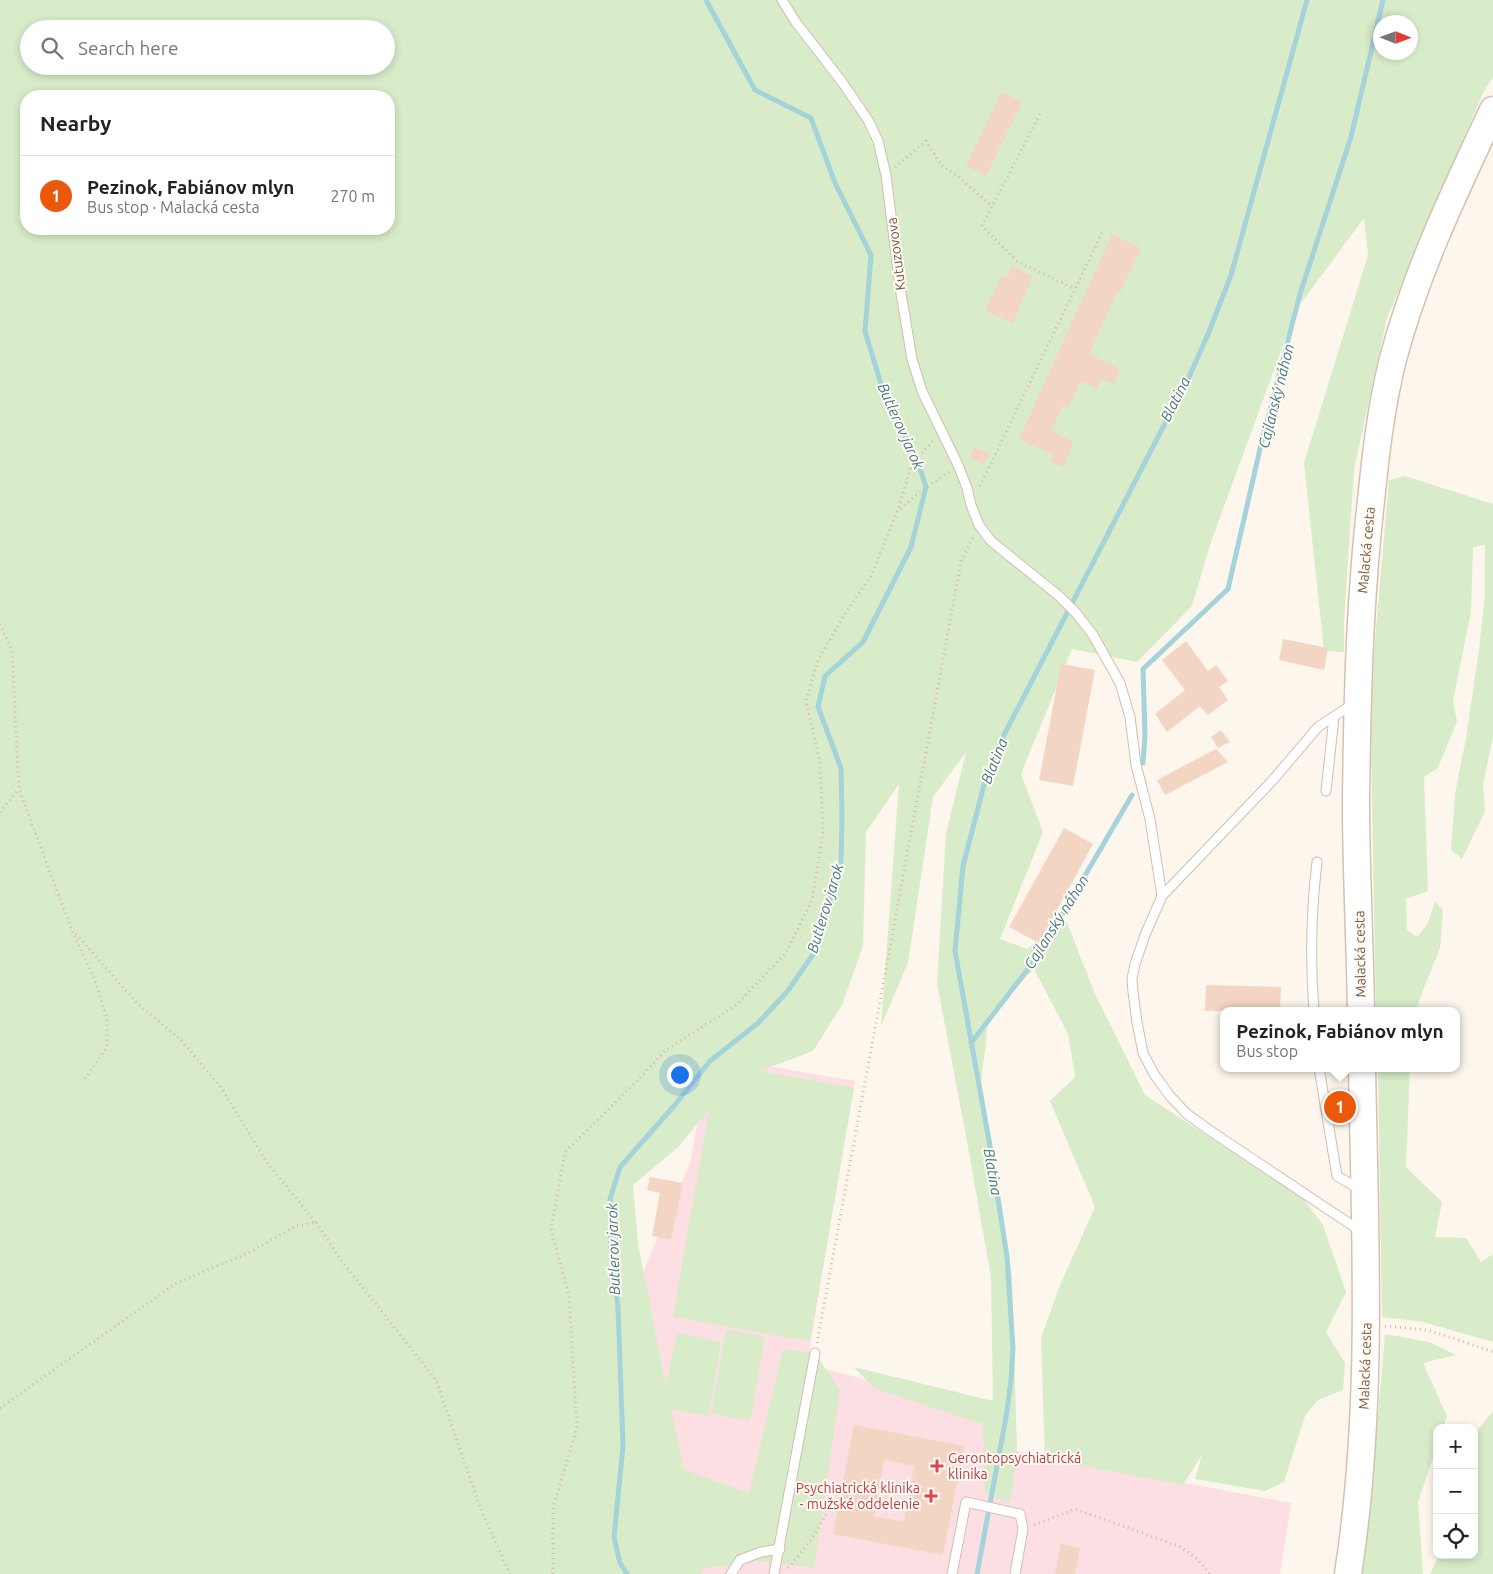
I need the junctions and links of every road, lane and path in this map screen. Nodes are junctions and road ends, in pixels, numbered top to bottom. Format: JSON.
{"nodes":[{"id":1,"x":782,"y":0,"type":"edge"},
{"id":2,"x":1493,"y":110,"type":"edge"},
{"id":3,"x":1040,"y":114,"type":"dead end"},
{"id":4,"x":886,"y":175,"type":"junction"},
{"id":5,"x":992,"y":206,"type":"junction"},
{"id":6,"x":1102,"y":233,"type":"dead end"},
{"id":7,"x":1075,"y":289,"type":"junction"},
{"id":8,"x":941,"y":431,"type":"junction"},
{"id":9,"x":959,"y":467,"type":"junction"},
{"id":10,"x":971,"y":505,"type":"junction"},
{"id":11,"x":897,"y":512,"type":"junction"},
{"id":12,"x":980,"y":525,"type":"junction"},
{"id":13,"x":0,"y":624,"type":"edge"},
{"id":14,"x":1358,"y":701,"type":"junction"},
{"id":15,"x":1334,"y":717,"type":"junction"},
{"id":16,"x":19,"y":789,"type":"junction"},
{"id":17,"x":1326,"y":791,"type":"dead end"},
{"id":18,"x":0,"y":812,"type":"edge"},
{"id":19,"x":1317,"y":862,"type":"dead end"},
{"id":20,"x":1162,"y":896,"type":"junction"},
{"id":21,"x":72,"y":931,"type":"junction"},
{"id":22,"x":1314,"y":1007,"type":"edge"},
{"id":23,"x":1361,"y":1007,"type":"edge"},
{"id":24,"x":1320,"y":1072,"type":"edge"},
{"id":25,"x":1362,"y":1072,"type":"edge"},
{"id":26,"x":85,"y":1079,"type":"dead end"},
{"id":27,"x":1365,"y":1193,"type":"junction"},
{"id":28,"x":316,"y":1222,"type":"junction"},
{"id":29,"x":1366,"y":1235,"type":"junction"},
{"id":30,"x":1367,"y":1324,"type":"junction"},
{"id":31,"x":1493,"y":1352,"type":"edge"},
{"id":32,"x":815,"y":1353,"type":"joint"},
{"id":33,"x":0,"y":1408,"type":"edge"},
{"id":34,"x":832,"y":1503,"type":"dead end"},
{"id":35,"x":1023,"y":1529,"type":"junction"},
{"id":36,"x":780,"y":1549,"type":"junction"},
{"id":37,"x":778,"y":1573,"type":"edge"},
{"id":38,"x":510,"y":1574,"type":"edge"},
{"id":39,"x":553,"y":1574,"type":"edge"},
{"id":40,"x":731,"y":1574,"type":"edge"},
{"id":41,"x":952,"y":1574,"type":"edge"},
{"id":42,"x":1015,"y":1574,"type":"edge"},
{"id":43,"x":1210,"y":1574,"type":"edge"},
{"id":44,"x":1348,"y":1574,"type":"edge"}],
"edges":[{"from":1,"to":4,"type":"lane","name":"Kutuzovova"},
{"from":2,"to":14,"type":"main road","name":"Malacká cesta"},
{"from":3,"to":5,"type":"path"},
{"from":4,"to":5,"type":"path"},
{"from":4,"to":8,"type":"lane","name":"Kutuzovova"},
{"from":5,"to":7,"type":"path"},
{"from":6,"to":7,"type":"path"},
{"from":7,"to":10,"type":"path"},
{"from":8,"to":9,"type":"lane","name":"Kutuzovova"},
{"from":8,"to":11,"type":"path"},
{"from":9,"to":10,"type":"lane","name":"Kutuzovova"},
{"from":9,"to":11,"type":"path"},
{"from":10,"to":12,"type":"lane","name":"Kutuzovova"},
{"from":11,"to":39,"type":"path"},
{"from":12,"to":20,"type":"lane","name":"Kutuzovova"},
{"from":12,"to":32,"type":"path"},
{"from":13,"to":16,"type":"path"},
{"from":14,"to":15,"type":"lane"},
{"from":14,"to":23,"type":"main road","name":"Malacká cesta"},
{"from":15,"to":17,"type":"lane"},
{"from":15,"to":20,"type":"lane"},
{"from":16,"to":18,"type":"path"},
{"from":16,"to":21,"type":"path"},
{"from":19,"to":22,"type":"lane"},
{"from":20,"to":29,"type":"lane"},
{"from":21,"to":26,"type":"path"},
{"from":21,"to":28,"type":"path"},
{"from":24,"to":27,"type":"lane"},
{"from":25,"to":27,"type":"main road","name":"Malacká cesta"},
{"from":27,"to":29,"type":"main road","name":"Malacká cesta"},
{"from":28,"to":33,"type":"path"},
{"from":28,"to":38,"type":"path"},
{"from":29,"to":30,"type":"main road","name":"Malacká cesta"},
{"from":30,"to":31,"type":"path"},
{"from":30,"to":44,"type":"main road","name":"Malacká cesta"},
{"from":32,"to":36,"type":"lane"},
{"from":34,"to":37,"type":"path"},
{"from":35,"to":41,"type":"lane"},
{"from":35,"to":42,"type":"lane"},
{"from":35,"to":43,"type":"path"},
{"from":36,"to":37,"type":"lane"},
{"from":36,"to":40,"type":"lane"}]}
